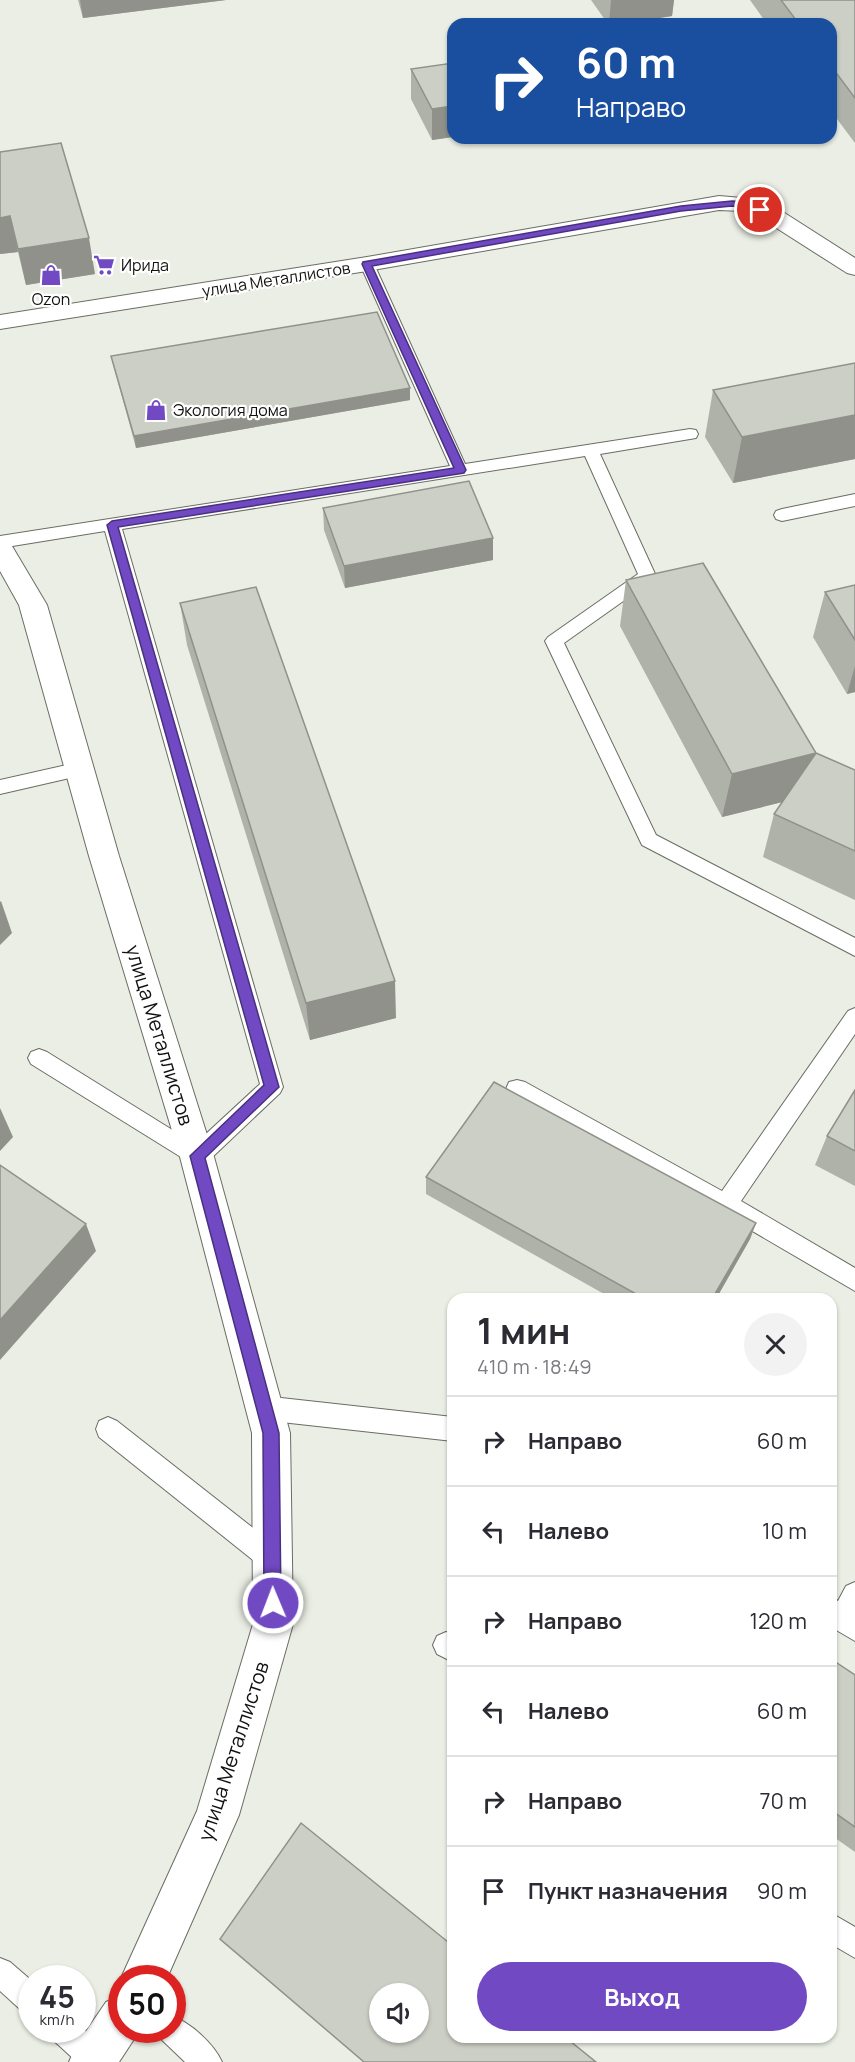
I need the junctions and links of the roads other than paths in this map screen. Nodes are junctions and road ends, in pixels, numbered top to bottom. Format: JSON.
{"nodes":[{"id":1,"x":367,"y":264,"type":"junction"},
{"id":2,"x":855,"y":268,"type":"edge"},
{"id":3,"x":0,"y":322,"type":"edge"},
{"id":4,"x":690,"y":434,"type":"dead end"},
{"id":5,"x":590,"y":450,"type":"junction"},
{"id":6,"x":460,"y":470,"type":"junction"},
{"id":7,"x":855,"y":500,"type":"edge"},
{"id":8,"x":782,"y":515,"type":"dead end"},
{"id":9,"x":112,"y":525,"type":"junction"},
{"id":10,"x":0,"y":542,"type":"edge"},
{"id":11,"x":0,"y":547,"type":"edge"},
{"id":12,"x":80,"y":769,"type":"junction"},
{"id":13,"x":0,"y":787,"type":"edge"},
{"id":14,"x":855,"y":948,"type":"edge"},
{"id":15,"x":855,"y":1017,"type":"edge"},
{"id":16,"x":39,"y":1058,"type":"dead end"},
{"id":17,"x":517,"y":1089,"type":"dead end"},
{"id":18,"x":197,"y":1156,"type":"junction"},
{"id":19,"x":726,"y":1204,"type":"junction"},
{"id":20,"x":855,"y":1281,"type":"edge"},
{"id":21,"x":263,"y":1408,"type":"junction"},
{"id":22,"x":447,"y":1428,"type":"edge"},
{"id":23,"x":108,"y":1429,"type":"dead end"},
{"id":24,"x":272,"y":1559,"type":"junction"},
{"id":25,"x":855,"y":1595,"type":"edge"},
{"id":26,"x":843,"y":1619,"type":"edge"},
{"id":27,"x":837,"y":1931,"type":"edge"},
{"id":28,"x":855,"y":1944,"type":"edge"},
{"id":29,"x":150,"y":1965,"type":"edge"},
{"id":30,"x":0,"y":1972,"type":"edge"},
{"id":31,"x":18,"y":1988,"type":"edge"},
{"id":32,"x":108,"y":2029,"type":"edge"},
{"id":33,"x":186,"y":2043,"type":"edge"},
{"id":34,"x":83,"y":2050,"type":"edge"},
{"id":35,"x":207,"y":2062,"type":"edge"}],
"edges":[{"from":1,"to":2,"type":"main road","name":"улица Металлистов"},
{"from":1,"to":3,"type":"main road","name":"улица Металлистов"},
{"from":1,"to":6,"type":"lane"},
{"from":4,"to":5,"type":"lane"},
{"from":5,"to":6,"type":"lane"},
{"from":5,"to":14,"type":"lane"},
{"from":6,"to":9,"type":"lane"},
{"from":7,"to":8,"type":"lane"},
{"from":9,"to":10,"type":"lane"},
{"from":9,"to":18,"type":"lane"},
{"from":11,"to":12,"type":"main road","name":"улица Металлистов"},
{"from":12,"to":13,"type":"lane"},
{"from":12,"to":18,"type":"main road","name":"улица Металлистов"},
{"from":15,"to":19,"type":"lane"},
{"from":16,"to":18,"type":"lane"},
{"from":17,"to":19,"type":"lane"},
{"from":18,"to":21,"type":"main road","name":"улица Металлистов"},
{"from":19,"to":20,"type":"lane"},
{"from":21,"to":22,"type":"lane"},
{"from":21,"to":24,"type":"main road","name":"улица Металлистов"},
{"from":23,"to":24,"type":"lane"},
{"from":24,"to":29,"type":"main road","name":"улица Металлистов"},
{"from":25,"to":26,"type":"lane"},
{"from":27,"to":28,"type":"lane"},
{"from":30,"to":31,"type":"lane"},
{"from":32,"to":34,"type":"main road"},
{"from":33,"to":35,"type":"lane"}]}
